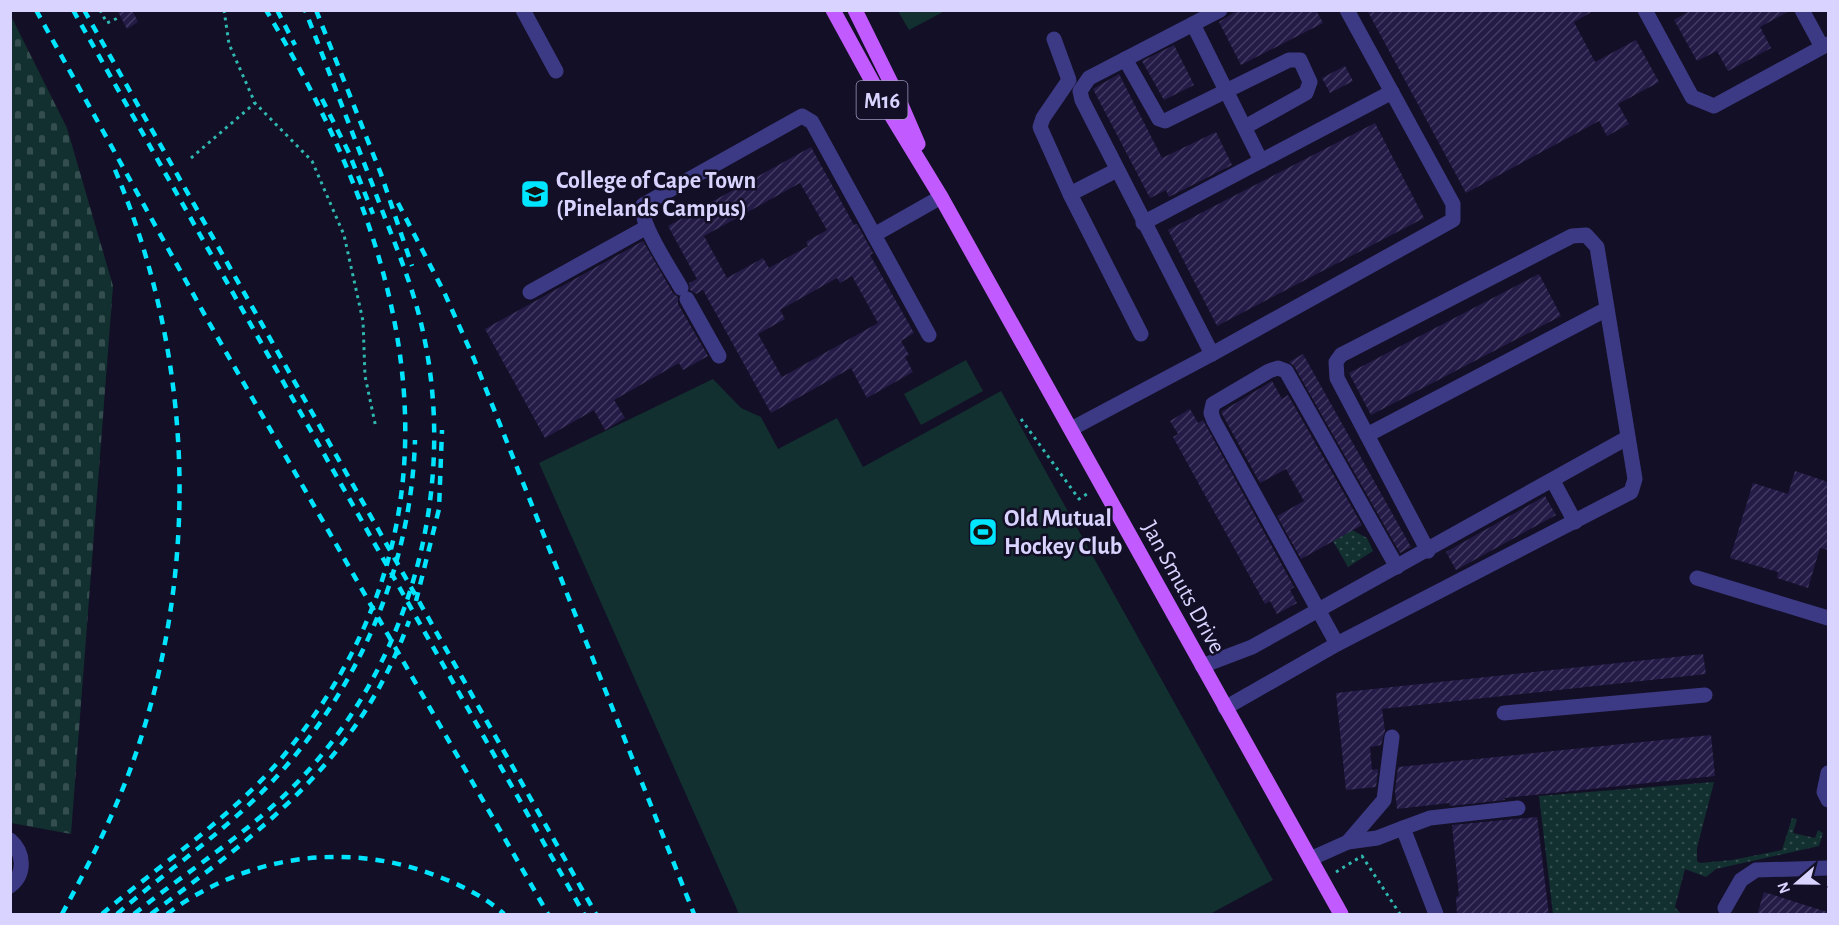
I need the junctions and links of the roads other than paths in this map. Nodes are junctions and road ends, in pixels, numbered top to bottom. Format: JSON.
{"nodes":[{"id":1,"x":523,"y":10,"type":"edge"},
{"id":2,"x":833,"y":10,"type":"edge"},
{"id":3,"x":855,"y":10,"type":"edge"},
{"id":4,"x":1220,"y":10,"type":"edge"},
{"id":5,"x":1347,"y":10,"type":"edge"},
{"id":6,"x":1645,"y":10,"type":"edge"},
{"id":7,"x":1802,"y":10,"type":"edge"},
{"id":8,"x":1193,"y":24,"type":"junction"},
{"id":9,"x":1054,"y":39,"type":"dead end"},
{"id":10,"x":1825,"y":46,"type":"edge"},
{"id":11,"x":1125,"y":59,"type":"junction"},
{"id":12,"x":556,"y":72,"type":"dead end"},
{"id":13,"x":1227,"y":91,"type":"junction"},
{"id":14,"x":1392,"y":92,"type":"junction"},
{"id":15,"x":1245,"y":127,"type":"junction"},
{"id":16,"x":1261,"y":161,"type":"junction"},
{"id":17,"x":1117,"y":170,"type":"junction"},
{"id":18,"x":938,"y":191,"type":"junction"},
{"id":19,"x":1070,"y":194,"type":"junction"},
{"id":20,"x":1143,"y":223,"type":"junction"},
{"id":21,"x":647,"y":227,"type":"junction"},
{"id":22,"x":874,"y":235,"type":"junction"},
{"id":23,"x":530,"y":292,"type":"dead end"},
{"id":24,"x":1605,"y":310,"type":"junction"},
{"id":25,"x":1142,"y":334,"type":"dead end"},
{"id":26,"x":929,"y":335,"type":"dead end"},
{"id":27,"x":1212,"y":354,"type":"junction"},
{"id":28,"x":719,"y":356,"type":"dead end"},
{"id":29,"x":1071,"y":429,"type":"junction"},
{"id":30,"x":1367,"y":435,"type":"junction"},
{"id":31,"x":1627,"y":438,"type":"junction"},
{"id":32,"x":1553,"y":481,"type":"junction"},
{"id":33,"x":1575,"y":522,"type":"junction"},
{"id":34,"x":1428,"y":551,"type":"junction"},
{"id":35,"x":1397,"y":567,"type":"junction"},
{"id":36,"x":1697,"y":578,"type":"dead end"},
{"id":37,"x":1318,"y":610,"type":"junction"},
{"id":38,"x":1828,"y":618,"type":"edge"},
{"id":39,"x":1337,"y":644,"type":"junction"},
{"id":40,"x":1202,"y":666,"type":"junction"},
{"id":41,"x":1705,"y":695,"type":"dead end"},
{"id":42,"x":1225,"y":708,"type":"junction"},
{"id":43,"x":1504,"y":714,"type":"dead end"},
{"id":44,"x":1392,"y":737,"type":"dead end"},
{"id":45,"x":1828,"y":773,"type":"edge"},
{"id":46,"x":1828,"y":800,"type":"edge"},
{"id":47,"x":1518,"y":808,"type":"dead end"},
{"id":48,"x":1403,"y":828,"type":"junction"},
{"id":49,"x":10,"y":840,"type":"edge"},
{"id":50,"x":1348,"y":842,"type":"junction"},
{"id":51,"x":1310,"y":859,"type":"junction"},
{"id":52,"x":1828,"y":868,"type":"edge"},
{"id":53,"x":10,"y":886,"type":"edge"},
{"id":54,"x":1725,"y":909,"type":"dead end"},
{"id":55,"x":1341,"y":915,"type":"edge"},
{"id":56,"x":1436,"y":915,"type":"edge"}],
"edges":[{"from":1,"to":12,"type":"lane"},
{"from":2,"to":18,"type":"main road","name":"Jan Smuts Drive","number":"M16"},
{"from":3,"to":18,"type":"main road","name":"Jan Smuts Drive","number":"M16"},
{"from":4,"to":8,"type":"lane"},
{"from":5,"to":14,"type":"lane"},
{"from":6,"to":10,"type":"lane"},
{"from":7,"to":10,"type":"lane"},
{"from":8,"to":11,"type":"lane"},
{"from":8,"to":13,"type":"lane"},
{"from":9,"to":19,"type":"lane"},
{"from":11,"to":13,"type":"lane"},
{"from":11,"to":17,"type":"lane"},
{"from":13,"to":15,"type":"lane"},
{"from":13,"to":15,"type":"lane"},
{"from":14,"to":16,"type":"lane"},
{"from":14,"to":27,"type":"lane"},
{"from":15,"to":16,"type":"lane"},
{"from":16,"to":20,"type":"lane"},
{"from":17,"to":19,"type":"lane"},
{"from":17,"to":20,"type":"lane"},
{"from":18,"to":22,"type":"lane"},
{"from":18,"to":29,"type":"main road","name":"Jan Smuts Drive","number":"M16"},
{"from":19,"to":25,"type":"lane"},
{"from":20,"to":27,"type":"lane"},
{"from":21,"to":22,"type":"lane"},
{"from":21,"to":23,"type":"lane"},
{"from":21,"to":28,"type":"lane"},
{"from":22,"to":26,"type":"lane"},
{"from":24,"to":30,"type":"lane"},
{"from":24,"to":30,"type":"lane"},
{"from":24,"to":31,"type":"lane"},
{"from":27,"to":29,"type":"lane"},
{"from":29,"to":40,"type":"main road","name":"Jan Smuts Drive","number":"M16"},
{"from":30,"to":34,"type":"lane"},
{"from":31,"to":32,"type":"lane"},
{"from":31,"to":33,"type":"lane"},
{"from":32,"to":33,"type":"lane"},
{"from":32,"to":34,"type":"lane"},
{"from":33,"to":39,"type":"lane"},
{"from":34,"to":35,"type":"lane"},
{"from":35,"to":37,"type":"lane"},
{"from":35,"to":37,"type":"lane"},
{"from":36,"to":38,"type":"lane"},
{"from":37,"to":39,"type":"lane"},
{"from":37,"to":40,"type":"lane"},
{"from":39,"to":42,"type":"lane"},
{"from":40,"to":42,"type":"main road","name":"Jan Smuts Drive","number":"M16"},
{"from":41,"to":43,"type":"lane"},
{"from":42,"to":51,"type":"main road","name":"Jan Smuts Drive","number":"M16"},
{"from":44,"to":50,"type":"lane"},
{"from":45,"to":46,"type":"lane"},
{"from":47,"to":48,"type":"lane"},
{"from":48,"to":50,"type":"lane"},
{"from":48,"to":56,"type":"lane"},
{"from":49,"to":53,"type":"lane"},
{"from":50,"to":51,"type":"lane"},
{"from":51,"to":55,"type":"main road","name":"Jan Smuts Drive","number":"M16"},
{"from":52,"to":54,"type":"lane"}]}
